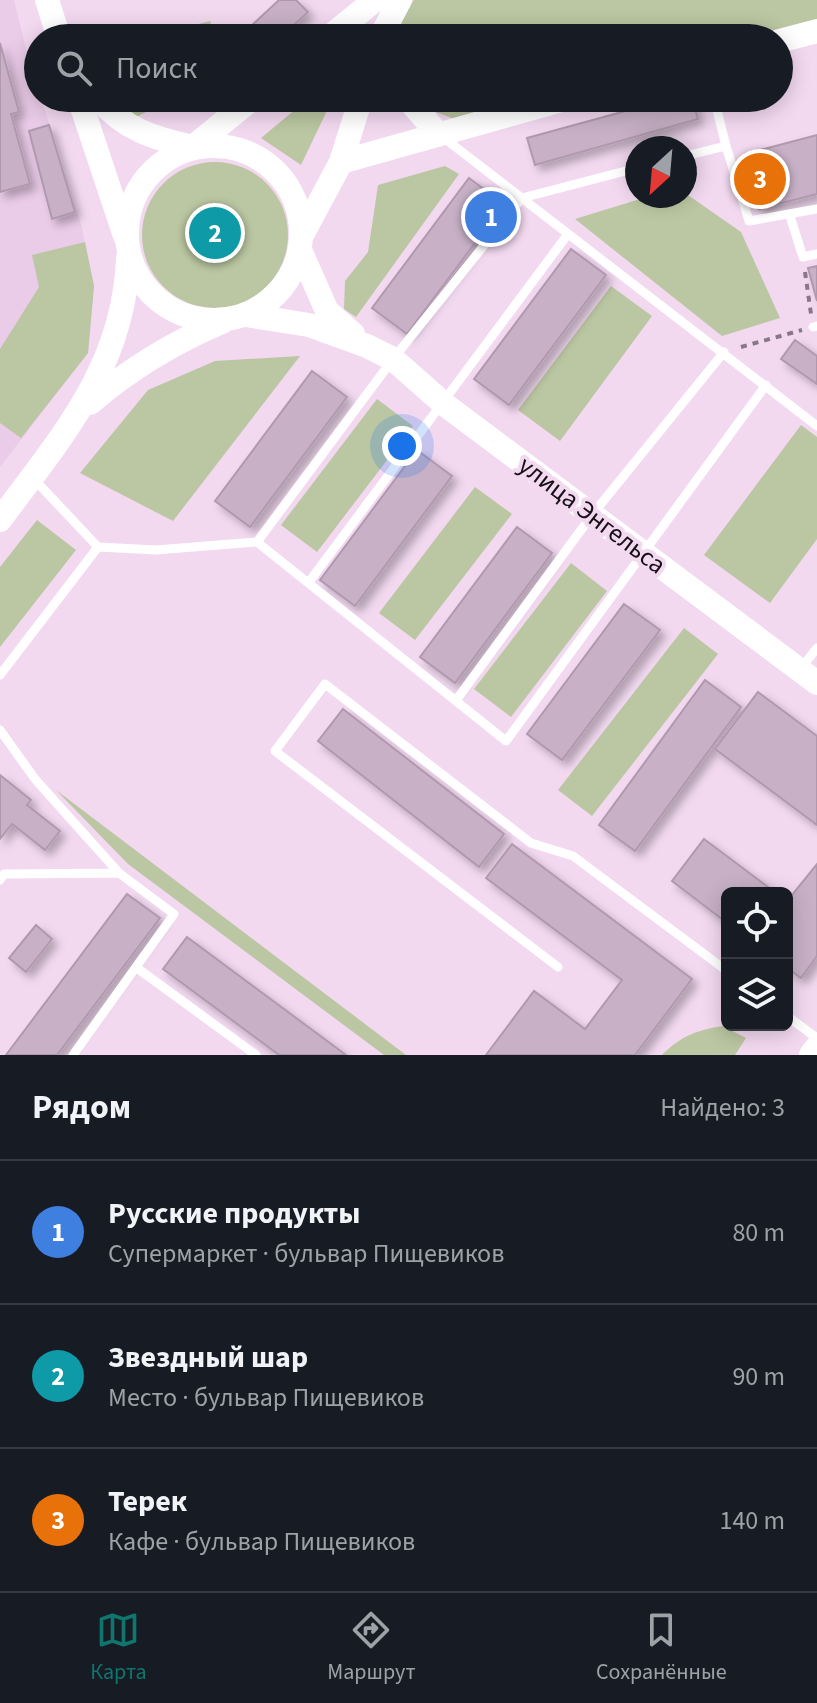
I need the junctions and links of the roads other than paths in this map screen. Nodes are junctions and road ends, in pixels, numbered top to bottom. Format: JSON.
{"nodes":[{"id":1,"x":47,"y":0,"type":"edge"},
{"id":2,"x":375,"y":0,"type":"edge"},
{"id":3,"x":400,"y":0,"type":"edge"},
{"id":4,"x":55,"y":24,"type":"edge"},
{"id":5,"x":345,"y":24,"type":"edge"},
{"id":6,"x":387,"y":24,"type":"edge"},
{"id":7,"x":817,"y":31,"type":"edge"},
{"id":8,"x":793,"y":37,"type":"edge"},
{"id":9,"x":84,"y":112,"type":"edge"},
{"id":10,"x":109,"y":112,"type":"edge"},
{"id":11,"x":236,"y":112,"type":"edge"},
{"id":12,"x":357,"y":112,"type":"edge"},
{"id":13,"x":419,"y":112,"type":"edge"},
{"id":14,"x":518,"y":112,"type":"edge"},
{"id":15,"x":718,"y":112,"type":"edge"},
{"id":16,"x":438,"y":134,"type":"junction"},
{"id":17,"x":726,"y":146,"type":"junction"},
{"id":18,"x":193,"y":147,"type":"junction"},
{"id":19,"x":697,"y":153,"type":"edge"},
{"id":20,"x":341,"y":162,"type":"junction"},
{"id":21,"x":625,"y":171,"type":"edge"},
{"id":22,"x":522,"y":198,"type":"junction"},
{"id":23,"x":817,"y":209,"type":"edge"},
{"id":24,"x":790,"y":216,"type":"junction"},
{"id":25,"x":568,"y":234,"type":"junction"},
{"id":26,"x":301,"y":243,"type":"junction"},
{"id":27,"x":127,"y":247,"type":"junction"},
{"id":28,"x":817,"y":254,"type":"edge"},
{"id":29,"x":237,"y":317,"type":"junction"},
{"id":30,"x":367,"y":346,"type":"junction"},
{"id":31,"x":724,"y":352,"type":"junction"},
{"id":32,"x":393,"y":359,"type":"junction"},
{"id":33,"x":766,"y":385,"type":"junction"},
{"id":34,"x":444,"y":404,"type":"junction"},
{"id":35,"x":83,"y":410,"type":"junction"},
{"id":36,"x":817,"y":426,"type":"edge"},
{"id":37,"x":32,"y":477,"type":"junction"},
{"id":38,"x":592,"y":515,"type":"junction"},
{"id":39,"x":0,"y":520,"type":"edge"},
{"id":40,"x":257,"y":542,"type":"junction"},
{"id":41,"x":98,"y":547,"type":"junction"},
{"id":42,"x":642,"y":552,"type":"junction"},
{"id":43,"x":309,"y":582,"type":"junction"},
{"id":44,"x":817,"y":648,"type":"edge"},
{"id":45,"x":0,"y":675,"type":"edge"},
{"id":46,"x":808,"y":677,"type":"edge"},
{"id":47,"x":457,"y":699,"type":"junction"},
{"id":48,"x":0,"y":730,"type":"edge"},
{"id":49,"x":119,"y":873,"type":"junction"},
{"id":50,"x":0,"y":880,"type":"edge"},
{"id":51,"x":558,"y":967,"type":"dead end"},
{"id":52,"x":721,"y":967,"type":"edge"},
{"id":53,"x":137,"y":968,"type":"junction"},
{"id":54,"x":793,"y":1020,"type":"edge"},
{"id":55,"x":817,"y":1038,"type":"edge"},
{"id":56,"x":817,"y":1047,"type":"edge"},
{"id":57,"x":73,"y":1055,"type":"edge"},
{"id":58,"x":256,"y":1055,"type":"edge"},
{"id":59,"x":811,"y":1055,"type":"edge"}],
"edges":[{"from":1,"to":4,"type":"main road"},
{"from":2,"to":5,"type":"main road"},
{"from":3,"to":6,"type":"main road"},
{"from":7,"to":8,"type":"main road"},
{"from":9,"to":27,"type":"main road"},
{"from":10,"to":18,"type":"main road"},
{"from":11,"to":18,"type":"main road"},
{"from":12,"to":20,"type":"main road"},
{"from":13,"to":16,"type":"main road"},
{"from":14,"to":16,"type":"main road"},
{"from":15,"to":17,"type":"lane"},
{"from":16,"to":20,"type":"main road"},
{"from":16,"to":22,"type":"lane"},
{"from":17,"to":19,"type":"lane"},
{"from":17,"to":24,"type":"lane"},
{"from":18,"to":26,"type":"main road"},
{"from":18,"to":27,"type":"main road"},
{"from":20,"to":26,"type":"main road"},
{"from":21,"to":22,"type":"lane"},
{"from":22,"to":25,"type":"lane"},
{"from":22,"to":32,"type":"lane"},
{"from":23,"to":24,"type":"lane"},
{"from":24,"to":28,"type":"lane"},
{"from":25,"to":31,"type":"lane"},
{"from":25,"to":34,"type":"lane"},
{"from":26,"to":29,"type":"main road"},
{"from":26,"to":30,"type":"main road","name":"улица Энгельса"},
{"from":27,"to":29,"type":"main road"},
{"from":27,"to":35,"type":"main road"},
{"from":29,"to":30,"type":"main road","name":"улица Энгельса"},
{"from":29,"to":35,"type":"main road"},
{"from":30,"to":32,"type":"main road","name":"улица Энгельса"},
{"from":31,"to":33,"type":"lane"},
{"from":31,"to":38,"type":"lane"},
{"from":32,"to":34,"type":"main road","name":"улица Энгельса"},
{"from":32,"to":40,"type":"lane"},
{"from":33,"to":36,"type":"lane"},
{"from":33,"to":42,"type":"lane"},
{"from":34,"to":38,"type":"main road","name":"улица Энгельса"},
{"from":34,"to":43,"type":"lane"},
{"from":35,"to":37,"type":"main road"},
{"from":37,"to":39,"type":"main road"},
{"from":37,"to":41,"type":"lane"},
{"from":38,"to":42,"type":"main road","name":"улица Энгельса"},
{"from":38,"to":47,"type":"lane"},
{"from":40,"to":41,"type":"lane"},
{"from":40,"to":43,"type":"lane"},
{"from":41,"to":45,"type":"lane"},
{"from":42,"to":46,"type":"main road","name":"улица Энгельса"},
{"from":42,"to":47,"type":"lane"},
{"from":43,"to":47,"type":"lane"},
{"from":44,"to":46,"type":"lane"},
{"from":48,"to":49,"type":"lane"},
{"from":49,"to":50,"type":"lane"},
{"from":49,"to":53,"type":"lane"},
{"from":51,"to":52,"type":"lane"},
{"from":53,"to":57,"type":"lane"},
{"from":53,"to":58,"type":"lane"},
{"from":54,"to":55,"type":"lane"},
{"from":56,"to":59,"type":"main road"}]}
